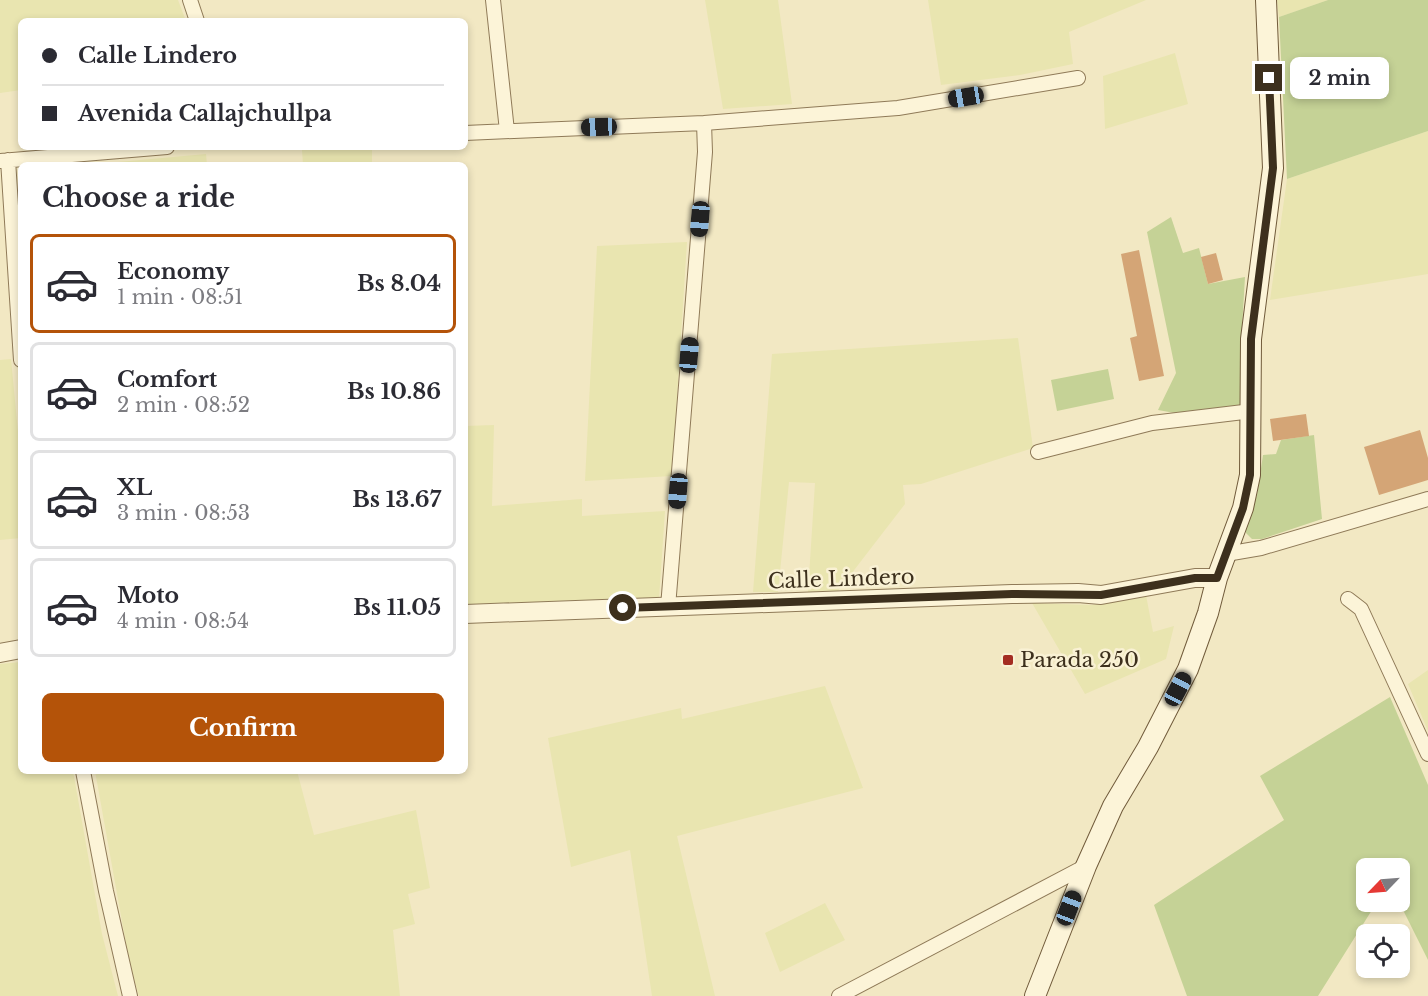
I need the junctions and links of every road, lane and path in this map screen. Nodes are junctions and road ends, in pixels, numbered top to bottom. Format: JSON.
{"nodes":[{"id":1,"x":190,"y":0,"type":"edge"},
{"id":2,"x":493,"y":0,"type":"edge"},
{"id":3,"x":1266,"y":0,"type":"edge"},
{"id":4,"x":196,"y":18,"type":"edge"},
{"id":5,"x":1078,"y":78,"type":"dead end"},
{"id":6,"x":704,"y":123,"type":"junction"},
{"id":7,"x":507,"y":131,"type":"junction"},
{"id":8,"x":468,"y":133,"type":"edge"},
{"id":9,"x":132,"y":150,"type":"edge"},
{"id":10,"x":4,"y":161,"type":"edge"},
{"id":11,"x":18,"y":325,"type":"edge"},
{"id":12,"x":1252,"y":411,"type":"junction"},
{"id":13,"x":1038,"y":452,"type":"dead end"},
{"id":14,"x":1428,"y":499,"type":"edge"},
{"id":15,"x":1226,"y":554,"type":"junction"},
{"id":16,"x":1217,"y":578,"type":"junction"},
{"id":17,"x":1348,"y":599,"type":"dead end"},
{"id":18,"x":668,"y":607,"type":"junction"},
{"id":19,"x":468,"y":614,"type":"edge"},
{"id":20,"x":18,"y":649,"type":"edge"},
{"id":21,"x":0,"y":652,"type":"edge"},
{"id":22,"x":1428,"y":754,"type":"edge"},
{"id":23,"x":84,"y":774,"type":"edge"},
{"id":24,"x":1086,"y":866,"type":"junction"},
{"id":25,"x":130,"y":996,"type":"edge"},
{"id":26,"x":839,"y":996,"type":"edge"},
{"id":27,"x":1035,"y":996,"type":"edge"}],
"edges":[{"from":1,"to":4,"type":"street"},
{"from":2,"to":7,"type":"street"},
{"from":3,"to":12,"type":"main road"},
{"from":5,"to":6,"type":"street"},
{"from":6,"to":7,"type":"street"},
{"from":6,"to":18,"type":"street"},
{"from":7,"to":8,"type":"street"},
{"from":9,"to":10,"type":"street"},
{"from":10,"to":11,"type":"street"},
{"from":12,"to":13,"type":"street"},
{"from":12,"to":15,"type":"main road"},
{"from":14,"to":15,"type":"street"},
{"from":15,"to":16,"type":"main road"},
{"from":16,"to":18,"type":"street","name":"Calle Lindero"},
{"from":16,"to":24,"type":"main road"},
{"from":17,"to":22,"type":"street"},
{"from":18,"to":19,"type":"street","name":"Calle Lindero"},
{"from":20,"to":21,"type":"street"},
{"from":23,"to":25,"type":"street"},
{"from":24,"to":26,"type":"street"},
{"from":24,"to":27,"type":"main road"}]}
